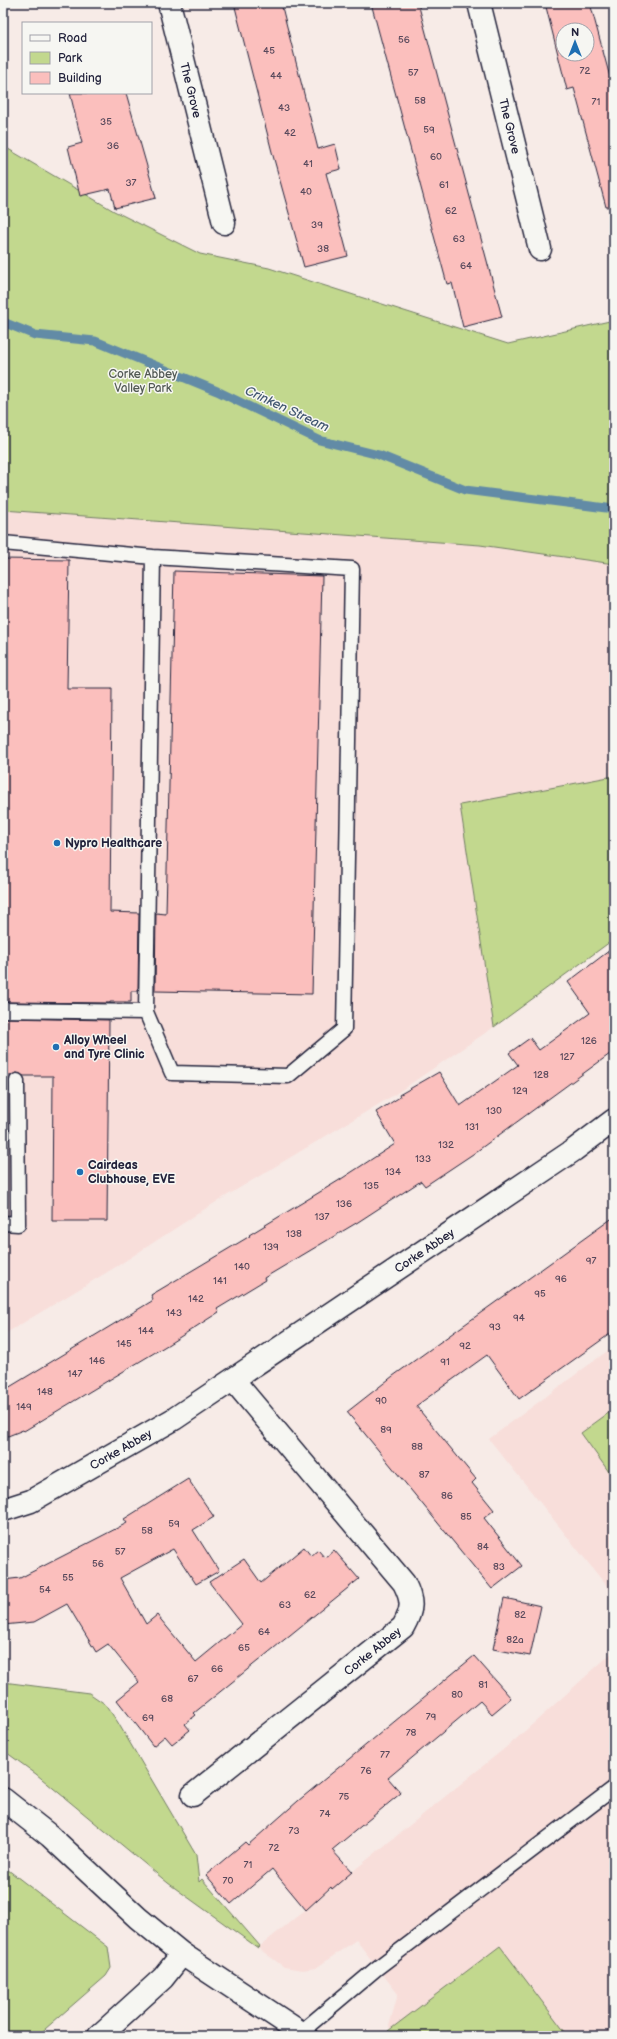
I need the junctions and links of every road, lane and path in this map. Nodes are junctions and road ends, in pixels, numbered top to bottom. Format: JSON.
{"nodes":[{"id":1,"x":169,"y":3,"type":"edge"},
{"id":2,"x":479,"y":3,"type":"edge"},
{"id":3,"x":224,"y":223,"type":"dead end"},
{"id":4,"x":540,"y":249,"type":"dead end"},
{"id":5,"x":3,"y":543,"type":"edge"},
{"id":6,"x":153,"y":557,"type":"junction"},
{"id":7,"x":3,"y":1010,"type":"edge"},
{"id":8,"x":146,"y":1012,"type":"junction"},
{"id":9,"x":17,"y":1081,"type":"dead end"},
{"id":10,"x":614,"y":1120,"type":"edge"},
{"id":11,"x":3,"y":1223,"type":"edge"},
{"id":12,"x":234,"y":1381,"type":"junction"},
{"id":13,"x":3,"y":1510,"type":"edge"},
{"id":14,"x":614,"y":1788,"type":"edge"},
{"id":15,"x":193,"y":1795,"type":"dead end"},
{"id":16,"x":3,"y":1799,"type":"edge"},
{"id":17,"x":182,"y":1954,"type":"junction"},
{"id":18,"x":304,"y":2034,"type":"edge"},
{"id":19,"x":99,"y":2036,"type":"edge"}],
"edges":[{"from":1,"to":3,"type":"street","name":"The Grove"},
{"from":2,"to":4,"type":"street","name":"The Grove"},
{"from":5,"to":6,"type":"lane"},
{"from":6,"to":8,"type":"lane"},
{"from":6,"to":8,"type":"lane"},
{"from":7,"to":8,"type":"lane"},
{"from":9,"to":11,"type":"lane"},
{"from":10,"to":12,"type":"street","name":"Corke Abbey"},
{"from":12,"to":13,"type":"street","name":"Corke Abbey"},
{"from":12,"to":15,"type":"street","name":"Corke Abbey"},
{"from":14,"to":18,"type":"lane"},
{"from":16,"to":17,"type":"street"},
{"from":17,"to":18,"type":"street"},
{"from":17,"to":19,"type":"street"}]}
